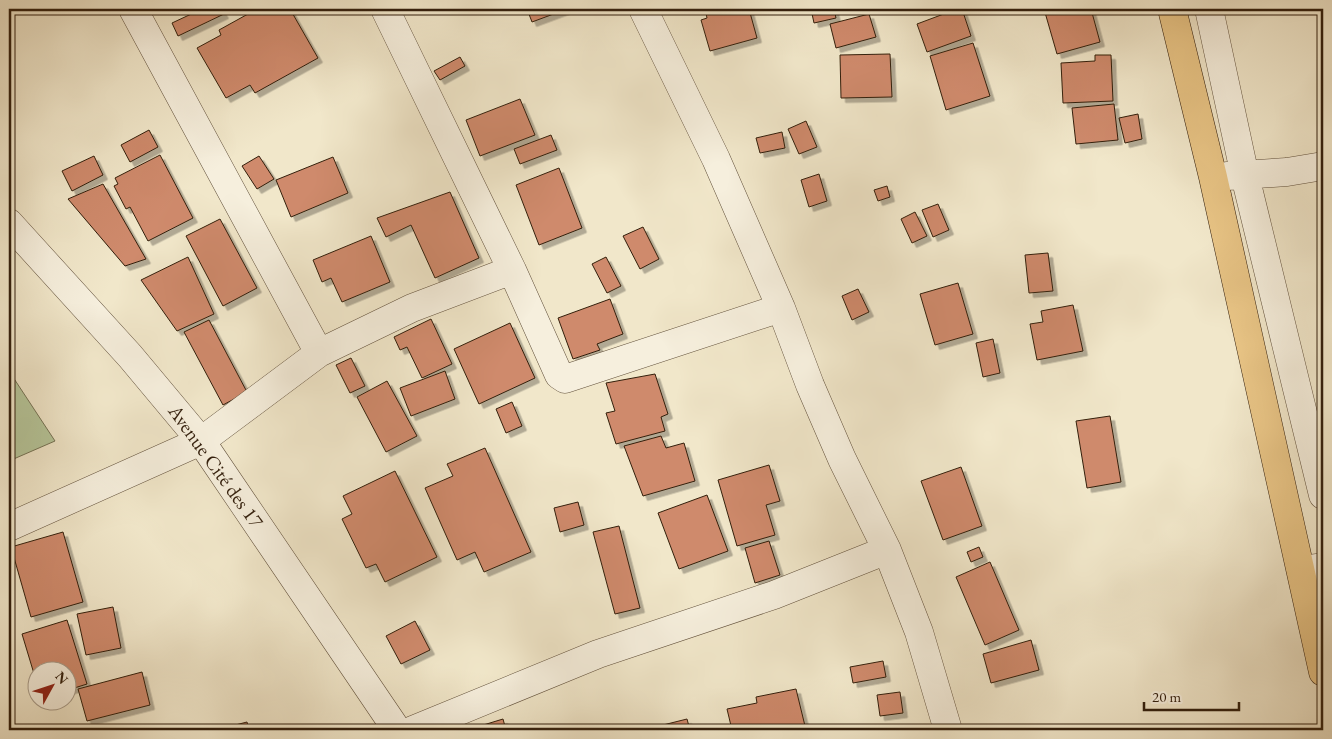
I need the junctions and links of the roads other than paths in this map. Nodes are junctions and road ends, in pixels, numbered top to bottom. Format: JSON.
{"nodes":[{"id":1,"x":133,"y":9,"type":"edge"},
{"id":2,"x":385,"y":9,"type":"edge"},
{"id":3,"x":642,"y":9,"type":"edge"},
{"id":4,"x":1172,"y":9,"type":"edge"},
{"id":5,"x":1209,"y":9,"type":"edge"},
{"id":6,"x":1323,"y":166,"type":"edge"},
{"id":7,"x":1245,"y":176,"type":"junction"},
{"id":8,"x":1213,"y":177,"type":"junction"},
{"id":9,"x":9,"y":223,"type":"edge"},
{"id":10,"x":512,"y":270,"type":"junction"},
{"id":11,"x":781,"y":308,"type":"junction"},
{"id":12,"x":319,"y":353,"type":"junction"},
{"id":13,"x":201,"y":441,"type":"junction"},
{"id":14,"x":1323,"y":495,"type":"edge"},
{"id":15,"x":9,"y":527,"type":"edge"},
{"id":16,"x":887,"y":550,"type":"junction"},
{"id":17,"x":1312,"y":568,"type":"edge"},
{"id":18,"x":1323,"y":672,"type":"edge"},
{"id":19,"x":397,"y":730,"type":"edge"},
{"id":20,"x":413,"y":730,"type":"edge"},
{"id":21,"x":948,"y":730,"type":"edge"}],
"edges":[{"from":1,"to":12,"type":"street"},
{"from":2,"to":10,"type":"street"},
{"from":3,"to":11,"type":"street"},
{"from":4,"to":8,"type":"main road"},
{"from":5,"to":7,"type":"street"},
{"from":6,"to":7,"type":"street"},
{"from":7,"to":8,"type":"street"},
{"from":7,"to":14,"type":"street"},
{"from":8,"to":17,"type":"main road"},
{"from":9,"to":13,"type":"street","name":"Avenue Cité des 17"},
{"from":10,"to":11,"type":"street"},
{"from":10,"to":12,"type":"street"},
{"from":11,"to":16,"type":"street"},
{"from":12,"to":13,"type":"street"},
{"from":13,"to":15,"type":"street"},
{"from":13,"to":19,"type":"street","name":"Avenue Cité des 17"},
{"from":16,"to":20,"type":"street"},
{"from":16,"to":21,"type":"street"},
{"from":17,"to":18,"type":"main road"}]}
